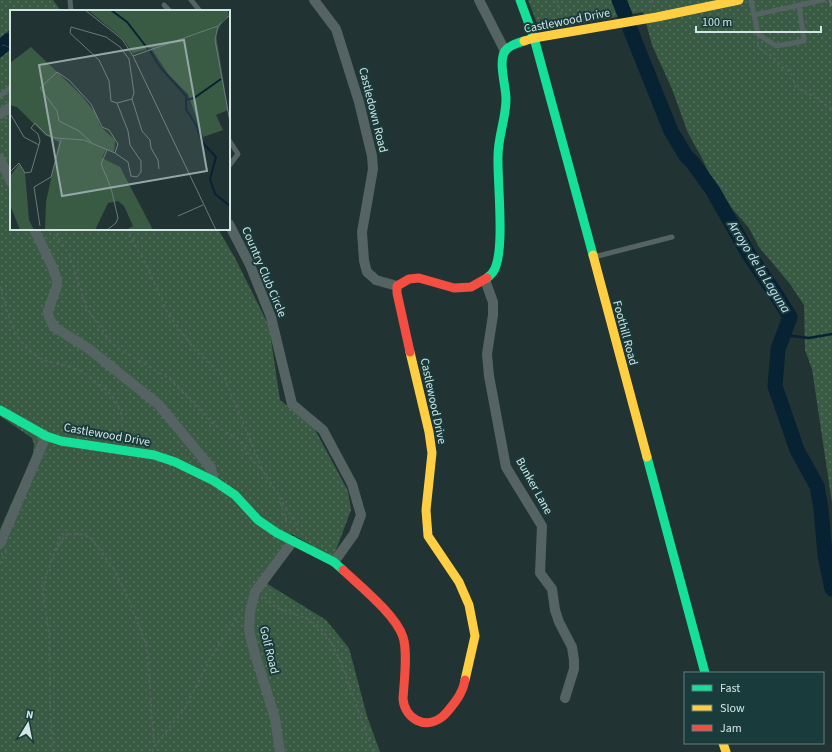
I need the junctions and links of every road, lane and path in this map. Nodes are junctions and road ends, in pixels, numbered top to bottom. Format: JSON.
{"nodes":[{"id":1,"x":70,"y":0,"type":"edge"},
{"id":2,"x":191,"y":0,"type":"edge"},
{"id":3,"x":314,"y":0,"type":"edge"},
{"id":4,"x":479,"y":0,"type":"edge"},
{"id":5,"x":520,"y":0,"type":"edge"},
{"id":6,"x":557,"y":0,"type":"edge"},
{"id":7,"x":739,"y":0,"type":"edge"},
{"id":8,"x":751,"y":0,"type":"edge"},
{"id":9,"x":823,"y":0,"type":"edge"},
{"id":10,"x":799,"y":5,"type":"junction"},
{"id":11,"x":164,"y":6,"type":"dead end"},
{"id":12,"x":71,"y":10,"type":"edge"},
{"id":13,"x":169,"y":10,"type":"edge"},
{"id":14,"x":199,"y":10,"type":"edge"},
{"id":15,"x":754,"y":14,"type":"junction"},
{"id":16,"x":567,"y":32,"type":"junction"},
{"id":17,"x":758,"y":34,"type":"junction"},
{"id":18,"x":534,"y":38,"type":"junction"},
{"id":19,"x":505,"y":51,"type":"junction"},
{"id":20,"x":10,"y":88,"type":"edge"},
{"id":21,"x":0,"y":96,"type":"edge"},
{"id":22,"x":10,"y":108,"type":"edge"},
{"id":23,"x":832,"y":109,"type":"edge"},
{"id":24,"x":0,"y":114,"type":"edge"},
{"id":25,"x":230,"y":142,"type":"edge"},
{"id":26,"x":0,"y":159,"type":"edge"},
{"id":27,"x":230,"y":165,"type":"edge"},
{"id":28,"x":10,"y":180,"type":"edge"},
{"id":29,"x":230,"y":226,"type":"edge"},
{"id":30,"x":34,"y":230,"type":"edge"},
{"id":31,"x":53,"y":230,"type":"edge"},
{"id":32,"x":127,"y":230,"type":"edge"},
{"id":33,"x":672,"y":237,"type":"dead end"},
{"id":34,"x":593,"y":257,"type":"junction"},
{"id":35,"x":485,"y":280,"type":"junction"},
{"id":36,"x":0,"y":286,"type":"edge"},
{"id":37,"x":397,"y":286,"type":"junction"},
{"id":38,"x":0,"y":410,"type":"edge"},
{"id":39,"x":46,"y":436,"type":"junction"},
{"id":40,"x":122,"y":451,"type":"junction"},
{"id":41,"x":264,"y":471,"type":"junction"},
{"id":42,"x":214,"y":481,"type":"junction"},
{"id":43,"x":279,"y":498,"type":"junction"},
{"id":44,"x":68,"y":534,"type":"junction"},
{"id":45,"x":282,"y":535,"type":"junction"},
{"id":46,"x":293,"y":539,"type":"junction"},
{"id":47,"x":0,"y":544,"type":"edge"},
{"id":48,"x":56,"y":551,"type":"junction"},
{"id":49,"x":334,"y":562,"type":"junction"},
{"id":50,"x":256,"y":591,"type":"junction"},
{"id":51,"x":242,"y":609,"type":"dead end"},
{"id":52,"x":705,"y":672,"type":"edge"},
{"id":53,"x":565,"y":698,"type":"dead end"},
{"id":54,"x":154,"y":747,"type":"junction"},
{"id":55,"x":53,"y":752,"type":"edge"},
{"id":56,"x":152,"y":752,"type":"edge"},
{"id":57,"x":280,"y":752,"type":"edge"},
{"id":58,"x":373,"y":752,"type":"edge"}],
"edges":[{"from":1,"to":12,"type":"lane"},
{"from":2,"to":14,"type":"lane"},
{"from":3,"to":37,"type":"street","name":"Castledown Road"},
{"from":4,"to":19,"type":"street"},
{"from":5,"to":18,"type":"street","name":"Foothill Road"},
{"from":6,"to":16,"type":"path"},
{"from":7,"to":16,"type":"street","name":"Castlewood Drive"},
{"from":8,"to":15,"type":"lane"},
{"from":9,"to":10,"type":"lane"},
{"from":10,"to":15,"type":"lane"},
{"from":10,"to":17,"type":"lane"},
{"from":11,"to":13,"type":"lane"},
{"from":15,"to":17,"type":"lane"},
{"from":16,"to":18,"type":"street","name":"Castlewood Drive"},
{"from":17,"to":23,"type":"path"},
{"from":18,"to":19,"type":"street","name":"Castlewood Drive"},
{"from":18,"to":34,"type":"street","name":"Foothill Road"},
{"from":19,"to":35,"type":"street"},
{"from":20,"to":21,"type":"lane"},
{"from":22,"to":24,"type":"street"},
{"from":25,"to":27,"type":"lane"},
{"from":26,"to":28,"type":"street"},
{"from":29,"to":49,"type":"street","name":"Country Club Circle"},
{"from":30,"to":42,"type":"street"},
{"from":31,"to":41,"type":"path"},
{"from":32,"to":41,"type":"path"},
{"from":33,"to":34,"type":"lane"},
{"from":34,"to":52,"type":"street","name":"Foothill Road"},
{"from":35,"to":37,"type":"street"},
{"from":35,"to":53,"type":"street","name":"Bunker Lane"},
{"from":36,"to":40,"type":"path"},
{"from":37,"to":49,"type":"street","name":"Castlewood Drive"},
{"from":38,"to":39,"type":"street","name":"Castlewood Drive"},
{"from":39,"to":40,"type":"street","name":"Castlewood Drive"},
{"from":39,"to":47,"type":"street"},
{"from":40,"to":42,"type":"street","name":"Castlewood Drive"},
{"from":41,"to":43,"type":"path"},
{"from":42,"to":45,"type":"street","name":"Castlewood Drive"},
{"from":43,"to":45,"type":"path"},
{"from":43,"to":46,"type":"path"},
{"from":44,"to":48,"type":"path"},
{"from":44,"to":48,"type":"path"},
{"from":44,"to":54,"type":"path"},
{"from":45,"to":46,"type":"street","name":"Castlewood Drive"},
{"from":46,"to":49,"type":"street","name":"Castlewood Drive"},
{"from":46,"to":50,"type":"street","name":"Golf Road"},
{"from":48,"to":55,"type":"path"},
{"from":50,"to":57,"type":"street","name":"Golf Road"},
{"from":50,"to":58,"type":"path"},
{"from":51,"to":54,"type":"path"},
{"from":54,"to":56,"type":"path"}]}
